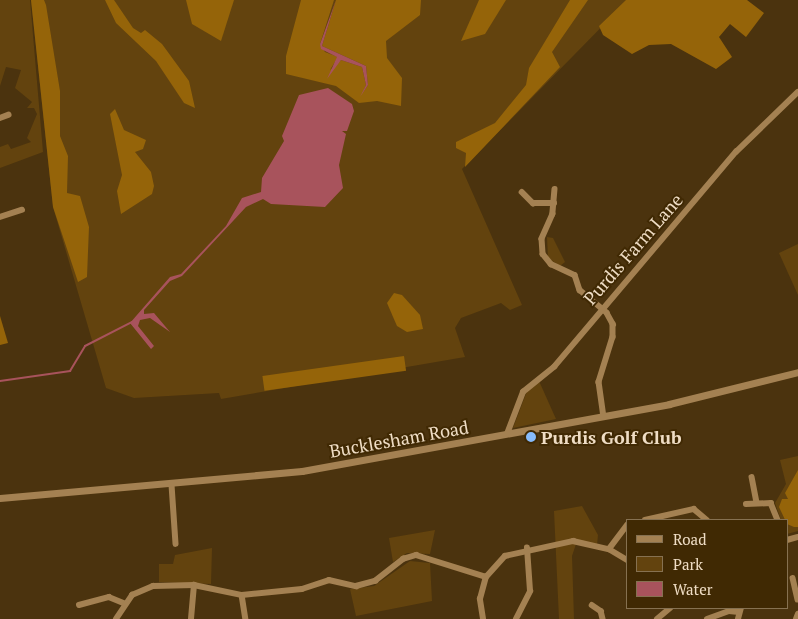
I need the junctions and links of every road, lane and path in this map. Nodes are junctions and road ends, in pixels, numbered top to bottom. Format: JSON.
{"nodes":[{"id":1,"x":798,"y":92,"type":"edge"},
{"id":2,"x":8,"y":115,"type":"dead end"},
{"id":3,"x":0,"y":118,"type":"edge"},
{"id":4,"x":555,"y":189,"type":"dead end"},
{"id":5,"x":522,"y":192,"type":"dead end"},
{"id":6,"x":554,"y":203,"type":"junction"},
{"id":7,"x":22,"y":210,"type":"dead end"},
{"id":8,"x":0,"y":217,"type":"edge"},
{"id":9,"x":602,"y":308,"type":"junction"},
{"id":10,"x":798,"y":372,"type":"edge"},
{"id":11,"x":604,"y":416,"type":"junction"},
{"id":12,"x":508,"y":434,"type":"junction"},
{"id":13,"x":752,"y":477,"type":"dead end"},
{"id":14,"x":172,"y":485,"type":"junction"},
{"id":15,"x":0,"y":498,"type":"edge"},
{"id":16,"x":758,"y":502,"type":"junction"},
{"id":17,"x":746,"y":504,"type":"dead end"},
{"id":18,"x":650,"y":519,"type":"edge"},
{"id":19,"x":706,"y":519,"type":"edge"},
{"id":20,"x":778,"y":519,"type":"edge"},
{"id":21,"x":626,"y":526,"type":"edge"},
{"id":22,"x":176,"y":544,"type":"dead end"},
{"id":23,"x":527,"y":548,"type":"junction"},
{"id":24,"x":610,"y":549,"type":"junction"},
{"id":25,"x":626,"y":559,"type":"edge"},
{"id":26,"x":486,"y":576,"type":"junction"},
{"id":27,"x":793,"y":578,"type":"edge"},
{"id":28,"x":194,"y":585,"type":"junction"},
{"id":29,"x":242,"y":595,"type":"junction"},
{"id":30,"x":798,"y":599,"type":"edge"},
{"id":31,"x":124,"y":603,"type":"junction"},
{"id":32,"x":79,"y":605,"type":"dead end"},
{"id":33,"x":592,"y":605,"type":"dead end"},
{"id":34,"x":669,"y":609,"type":"edge"},
{"id":35,"x":739,"y":613,"type":"edge"},
{"id":36,"x":798,"y":614,"type":"edge"},
{"id":37,"x":116,"y":619,"type":"edge"},
{"id":38,"x":191,"y":619,"type":"edge"},
{"id":39,"x":246,"y":619,"type":"edge"},
{"id":40,"x":483,"y":619,"type":"edge"},
{"id":41,"x":516,"y":619,"type":"edge"},
{"id":42,"x":603,"y":619,"type":"edge"},
{"id":43,"x":657,"y":619,"type":"edge"},
{"id":44,"x":708,"y":619,"type":"edge"},
{"id":45,"x":796,"y":619,"type":"edge"}],
"edges":[{"from":1,"to":9,"type":"street","name":"Purdis Farm Lane"},
{"from":2,"to":3,"type":"street"},
{"from":4,"to":6,"type":"street"},
{"from":5,"to":6,"type":"street"},
{"from":6,"to":9,"type":"street"},
{"from":7,"to":8,"type":"street"},
{"from":9,"to":11,"type":"street"},
{"from":9,"to":12,"type":"street","name":"Purdis Farm Lane"},
{"from":10,"to":11,"type":"street","name":"Bucklesham Road"},
{"from":11,"to":12,"type":"street","name":"Bucklesham Road"},
{"from":12,"to":14,"type":"street","name":"Bucklesham Road"},
{"from":13,"to":16,"type":"street"},
{"from":14,"to":15,"type":"street","name":"Bucklesham Road"},
{"from":14,"to":22,"type":"street"},
{"from":16,"to":17,"type":"street"},
{"from":16,"to":20,"type":"street"},
{"from":18,"to":19,"type":"street"},
{"from":21,"to":24,"type":"street"},
{"from":23,"to":24,"type":"street"},
{"from":23,"to":26,"type":"street"},
{"from":23,"to":41,"type":"street"},
{"from":24,"to":25,"type":"street"},
{"from":26,"to":29,"type":"street"},
{"from":26,"to":40,"type":"street"},
{"from":27,"to":30,"type":"street"},
{"from":28,"to":29,"type":"street"},
{"from":28,"to":31,"type":"street"},
{"from":28,"to":38,"type":"street"},
{"from":29,"to":39,"type":"street"},
{"from":31,"to":32,"type":"street"},
{"from":31,"to":37,"type":"street"},
{"from":33,"to":42,"type":"street"},
{"from":34,"to":43,"type":"street"},
{"from":35,"to":44,"type":"street"},
{"from":36,"to":45,"type":"street"}]}
